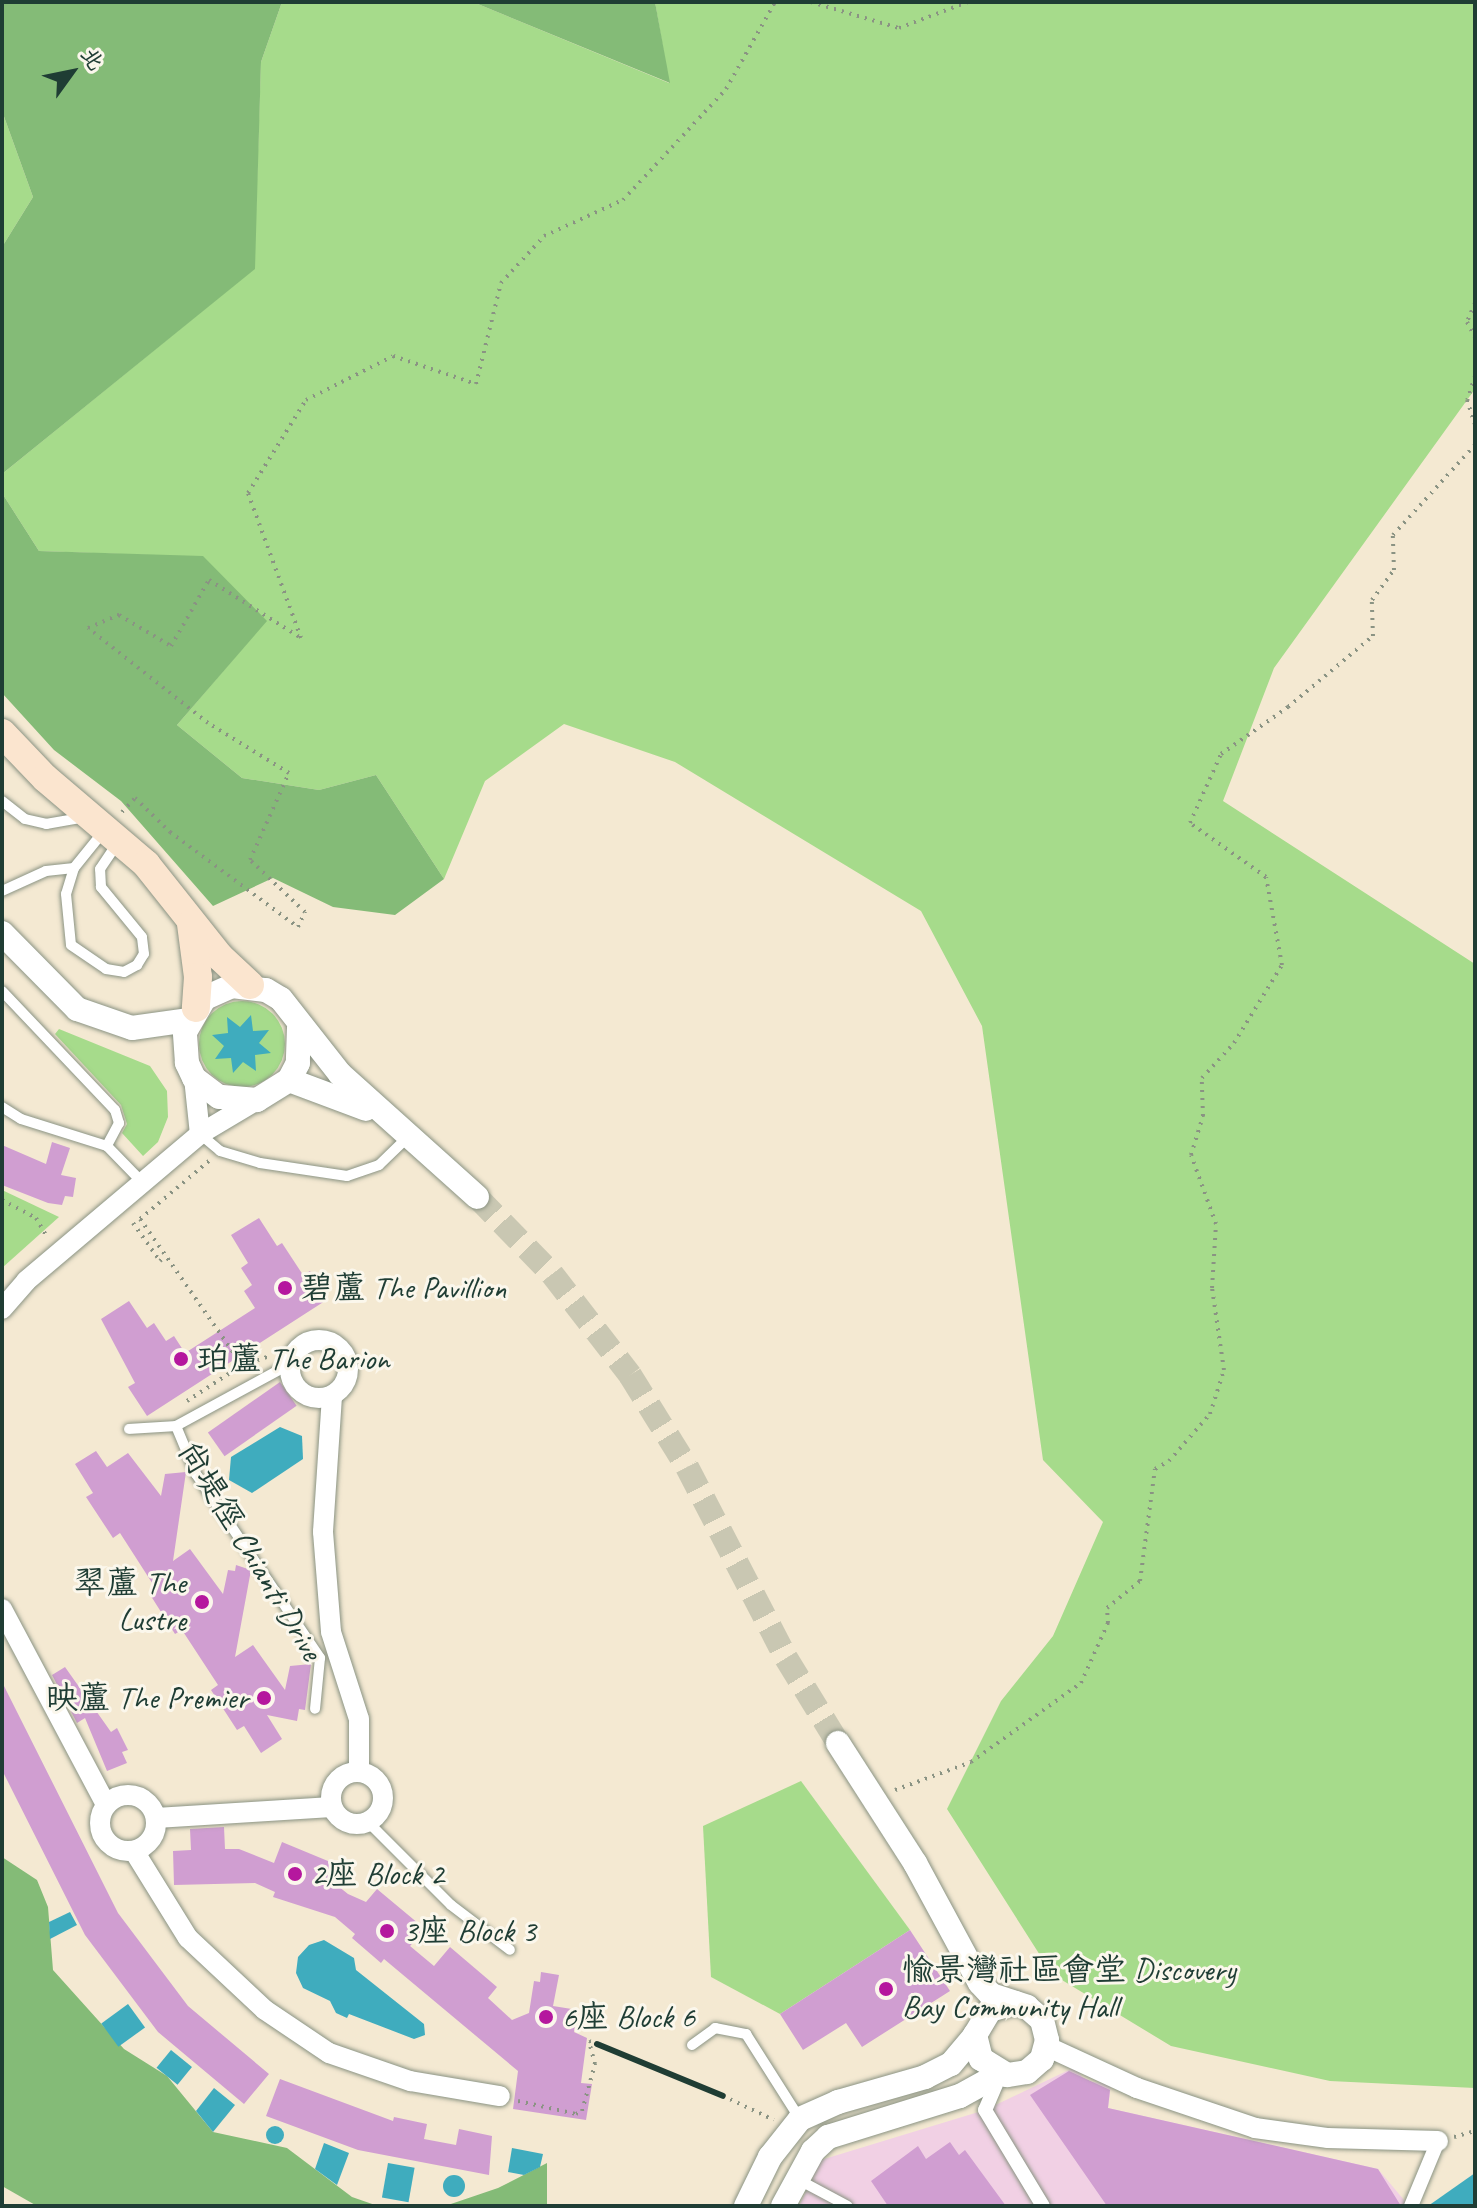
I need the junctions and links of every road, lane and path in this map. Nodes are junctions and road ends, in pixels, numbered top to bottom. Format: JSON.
{"nodes":[{"id":1,"x":775,"y":2,"type":"edge"},
{"id":2,"x":811,"y":2,"type":"edge"},
{"id":3,"x":968,"y":2,"type":"edge"},
{"id":4,"x":1475,"y":303,"type":"edge"},
{"id":5,"x":1475,"y":337,"type":"edge"},
{"id":6,"x":1475,"y":376,"type":"edge"},
{"id":7,"x":1475,"y":425,"type":"edge"},
{"id":8,"x":1475,"y":445,"type":"edge"},
{"id":9,"x":2,"y":733,"type":"edge"},
{"id":10,"x":2,"y":801,"type":"edge"},
{"id":11,"x":103,"y":830,"type":"junction"},
{"id":12,"x":74,"y":868,"type":"junction"},
{"id":13,"x":2,"y":891,"type":"edge"},
{"id":14,"x":190,"y":919,"type":"junction"},
{"id":15,"x":2,"y":933,"type":"edge"},
{"id":16,"x":250,"y":985,"type":"junction"},
{"id":17,"x":2,"y":991,"type":"edge"},
{"id":18,"x":192,"y":1014,"type":"junction"},
{"id":19,"x":132,"y":1028,"type":"junction"},
{"id":20,"x":299,"y":1028,"type":"junction"},
{"id":21,"x":190,"y":1071,"type":"junction"},
{"id":22,"x":289,"y":1080,"type":"junction"},
{"id":23,"x":257,"y":1100,"type":"junction"},
{"id":24,"x":2,"y":1107,"type":"edge"},
{"id":25,"x":200,"y":1134,"type":"junction"},
{"id":26,"x":409,"y":1135,"type":"junction"},
{"id":27,"x":107,"y":1146,"type":"junction"},
{"id":28,"x":144,"y":1185,"type":"junction"},
{"id":29,"x":477,"y":1197,"type":"tunnel mouth"},
{"id":30,"x":2,"y":1200,"type":"edge"},
{"id":31,"x":140,"y":1219,"type":"dead end"},
{"id":32,"x":133,"y":1223,"type":"dead end"},
{"id":33,"x":47,"y":1237,"type":"dead end"},
{"id":34,"x":166,"y":1255,"type":"junction"},
{"id":35,"x":2,"y":1309,"type":"edge"},
{"id":36,"x":290,"y":1364,"type":"junction"},
{"id":37,"x":332,"y":1396,"type":"junction"},
{"id":38,"x":176,"y":1426,"type":"junction"},
{"id":39,"x":129,"y":1429,"type":"dead end"},
{"id":40,"x":2,"y":1609,"type":"edge"},
{"id":41,"x":315,"y":1709,"type":"dead end"},
{"id":42,"x":838,"y":1743,"type":"tunnel mouth"},
{"id":43,"x":359,"y":1772,"type":"junction"},
{"id":44,"x":875,"y":1799,"type":"junction"},
{"id":45,"x":106,"y":1805,"type":"junction"},
{"id":46,"x":332,"y":1807,"type":"junction"},
{"id":47,"x":156,"y":1818,"type":"junction"},
{"id":48,"x":368,"y":1822,"type":"junction"},
{"id":49,"x":134,"y":1851,"type":"junction"},
{"id":50,"x":510,"y":1950,"type":"dead end"},
{"id":51,"x":980,"y":1983,"type":"junction"},
{"id":52,"x":1015,"y":2003,"type":"junction"},
{"id":53,"x":979,"y":2026,"type":"junction"},
{"id":54,"x":597,"y":2044,"type":"dead end"},
{"id":55,"x":692,"y":2045,"type":"dead end"},
{"id":56,"x":1046,"y":2046,"type":"junction"},
{"id":57,"x":1000,"y":2074,"type":"junction"},
{"id":58,"x":500,"y":2096,"type":"joint"},
{"id":59,"x":723,"y":2096,"type":"dead end"},
{"id":60,"x":796,"y":2123,"type":"junction"},
{"id":61,"x":848,"y":2127,"type":"junction"},
{"id":62,"x":1438,"y":2141,"type":"joint"},
{"id":63,"x":797,"y":2180,"type":"junction"},
{"id":64,"x":746,"y":2206,"type":"edge"},
{"id":65,"x":783,"y":2206,"type":"edge"},
{"id":66,"x":848,"y":2206,"type":"edge"},
{"id":67,"x":1043,"y":2206,"type":"edge"},
{"id":68,"x":1411,"y":2206,"type":"edge"}],
"edges":[{"from":1,"to":11,"type":"path"},
{"from":2,"to":3,"type":"path"},
{"from":4,"to":5,"type":"path"},
{"from":6,"to":7,"type":"path"},
{"from":8,"to":44,"type":"path"},
{"from":9,"to":11,"type":"main road"},
{"from":10,"to":11,"type":"lane"},
{"from":11,"to":12,"type":"lane"},
{"from":11,"to":12,"type":"lane"},
{"from":11,"to":14,"type":"main road"},
{"from":12,"to":13,"type":"lane"},
{"from":14,"to":16,"type":"main road"},
{"from":14,"to":18,"type":"main road"},
{"from":15,"to":19,"type":"street"},
{"from":16,"to":18,"type":"street"},
{"from":16,"to":20,"type":"street"},
{"from":17,"to":27,"type":"lane"},
{"from":18,"to":19,"type":"street"},
{"from":18,"to":21,"type":"street"},
{"from":19,"to":21,"type":"street"},
{"from":20,"to":22,"type":"street"},
{"from":20,"to":26,"type":"street"},
{"from":21,"to":23,"type":"street"},
{"from":21,"to":25,"type":"street"},
{"from":22,"to":23,"type":"street"},
{"from":22,"to":26,"type":"street"},
{"from":23,"to":25,"type":"street"},
{"from":24,"to":27,"type":"lane"},
{"from":25,"to":26,"type":"lane"},
{"from":25,"to":28,"type":"street"},
{"from":26,"to":29,"type":"street"},
{"from":27,"to":28,"type":"lane"},
{"from":28,"to":35,"type":"street"},
{"from":30,"to":33,"type":"path"},
{"from":31,"to":34,"type":"path"},
{"from":32,"to":34,"type":"path"},
{"from":34,"to":38,"type":"path"},
{"from":36,"to":37,"type":"street"},
{"from":36,"to":37,"type":"street"},
{"from":36,"to":38,"type":"lane","name":"尚堤徑 Chianti Drive"},
{"from":37,"to":43,"type":"street"},
{"from":38,"to":39,"type":"lane"},
{"from":38,"to":41,"type":"lane","name":"尚堤徑 Chianti Drive"},
{"from":40,"to":45,"type":"street"},
{"from":42,"to":44,"type":"street"},
{"from":43,"to":46,"type":"street"},
{"from":43,"to":48,"type":"street"},
{"from":44,"to":51,"type":"street"},
{"from":45,"to":47,"type":"street"},
{"from":45,"to":49,"type":"street"},
{"from":46,"to":47,"type":"street"},
{"from":46,"to":48,"type":"street"},
{"from":47,"to":49,"type":"street"},
{"from":48,"to":50,"type":"lane"},
{"from":49,"to":58,"type":"street"},
{"from":51,"to":52,"type":"street"},
{"from":51,"to":53,"type":"street"},
{"from":52,"to":53,"type":"street"},
{"from":52,"to":56,"type":"street"},
{"from":53,"to":57,"type":"street"},
{"from":53,"to":60,"type":"street"},
{"from":54,"to":58,"type":"path"},
{"from":55,"to":60,"type":"lane"},
{"from":56,"to":57,"type":"street"},
{"from":56,"to":62,"type":"street"},
{"from":57,"to":61,"type":"street"},
{"from":57,"to":67,"type":"street"},
{"from":59,"to":60,"type":"path"},
{"from":60,"to":61,"type":"street"},
{"from":60,"to":64,"type":"street"},
{"from":61,"to":63,"type":"street"},
{"from":62,"to":68,"type":"street"},
{"from":63,"to":64,"type":"street"},
{"from":63,"to":65,"type":"street"},
{"from":63,"to":66,"type":"lane"}]}
